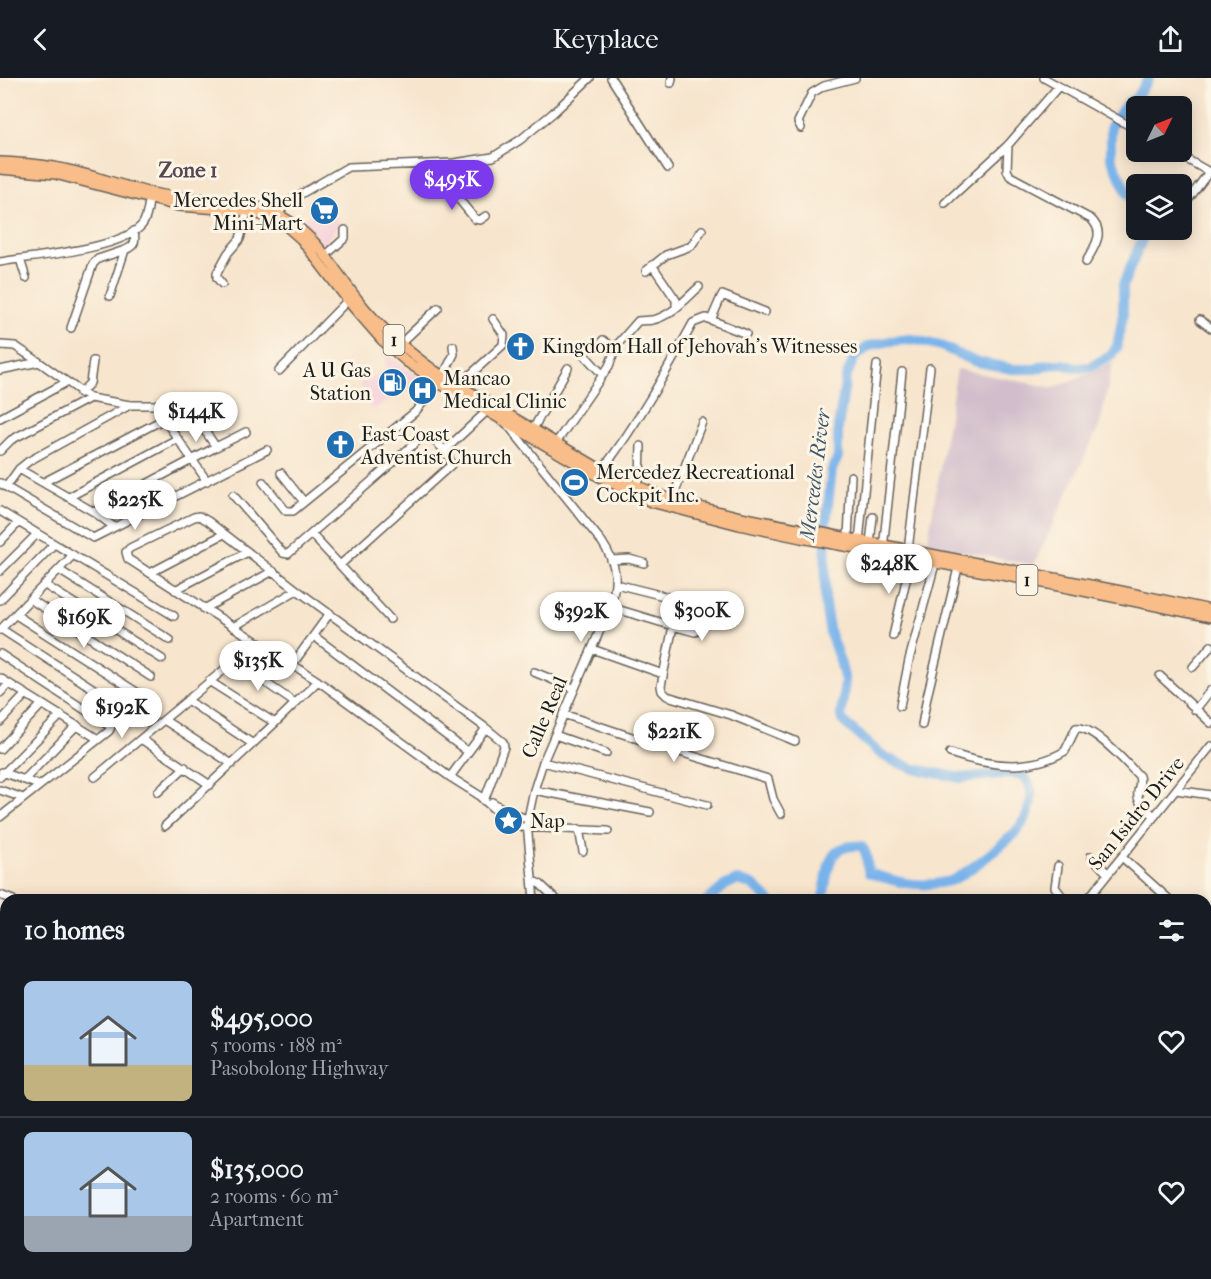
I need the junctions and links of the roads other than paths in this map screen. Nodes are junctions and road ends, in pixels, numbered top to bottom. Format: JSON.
{"nodes":[{"id":1,"x":590,"y":78,"type":"edge"},
{"id":2,"x":611,"y":78,"type":"edge"},
{"id":3,"x":855,"y":78,"type":"edge"},
{"id":4,"x":1044,"y":78,"type":"edge"},
{"id":5,"x":1058,"y":87,"type":"junction"},
{"id":6,"x":1126,"y":124,"type":"edge"},
{"id":7,"x":801,"y":128,"type":"dead end"},
{"id":8,"x":1008,"y":145,"type":"junction"},
{"id":9,"x":0,"y":162,"type":"edge"},
{"id":10,"x":1192,"y":162,"type":"edge"},
{"id":11,"x":430,"y":164,"type":"junction"},
{"id":12,"x":20,"y":167,"type":"junction"},
{"id":13,"x":668,"y":168,"type":"dead end"},
{"id":14,"x":0,"y":169,"type":"edge"},
{"id":15,"x":1210,"y":172,"type":"edge"},
{"id":16,"x":1192,"y":195,"type":"edge"},
{"id":17,"x":150,"y":196,"type":"junction"},
{"id":18,"x":945,"y":204,"type":"dead end"},
{"id":19,"x":247,"y":211,"type":"junction"},
{"id":20,"x":276,"y":216,"type":"junction"},
{"id":21,"x":486,"y":216,"type":"dead end"},
{"id":22,"x":345,"y":230,"type":"dead end"},
{"id":23,"x":702,"y":230,"type":"dead end"},
{"id":24,"x":134,"y":231,"type":"junction"},
{"id":25,"x":124,"y":250,"type":"junction"},
{"id":26,"x":325,"y":256,"type":"junction"},
{"id":27,"x":20,"y":259,"type":"junction"},
{"id":28,"x":0,"y":262,"type":"edge"},
{"id":29,"x":1086,"y":262,"type":"dead end"},
{"id":30,"x":652,"y":266,"type":"junction"},
{"id":31,"x":646,"y":271,"type":"dead end"},
{"id":32,"x":26,"y":278,"type":"dead end"},
{"id":33,"x":222,"y":284,"type":"dead end"},
{"id":34,"x":699,"y":287,"type":"dead end"},
{"id":35,"x":110,"y":296,"type":"dead end"},
{"id":36,"x":348,"y":300,"type":"junction"},
{"id":37,"x":676,"y":307,"type":"junction"},
{"id":38,"x":438,"y":308,"type":"dead end"},
{"id":39,"x":765,"y":312,"type":"dead end"},
{"id":40,"x":493,"y":319,"type":"dead end"},
{"id":41,"x":711,"y":320,"type":"junction"},
{"id":42,"x":1200,"y":320,"type":"dead end"},
{"id":43,"x":71,"y":328,"type":"dead end"},
{"id":44,"x":1211,"y":328,"type":"edge"},
{"id":45,"x":746,"y":334,"type":"dead end"},
{"id":46,"x":603,"y":340,"type":"dead end"},
{"id":47,"x":0,"y":345,"type":"edge"},
{"id":48,"x":399,"y":345,"type":"junction"},
{"id":49,"x":453,"y":346,"type":"dead end"},
{"id":50,"x":577,"y":347,"type":"dead end"},
{"id":51,"x":615,"y":349,"type":"junction"},
{"id":52,"x":93,"y":361,"type":"dead end"},
{"id":53,"x":39,"y":362,"type":"junction"},
{"id":54,"x":877,"y":365,"type":"dead end"},
{"id":55,"x":568,"y":368,"type":"dead end"},
{"id":56,"x":930,"y":368,"type":"dead end"},
{"id":57,"x":0,"y":370,"type":"edge"},
{"id":58,"x":279,"y":371,"type":"dead end"},
{"id":59,"x":902,"y":372,"type":"dead end"},
{"id":60,"x":603,"y":375,"type":"junction"},
{"id":61,"x":441,"y":380,"type":"junction"},
{"id":62,"x":65,"y":383,"type":"junction"},
{"id":63,"x":459,"y":385,"type":"junction"},
{"id":64,"x":80,"y":393,"type":"junction"},
{"id":65,"x":90,"y":398,"type":"junction"},
{"id":66,"x":157,"y":404,"type":"junction"},
{"id":67,"x":130,"y":405,"type":"junction"},
{"id":68,"x":487,"y":411,"type":"junction"},
{"id":69,"x":502,"y":411,"type":"junction"},
{"id":70,"x":0,"y":418,"type":"edge"},
{"id":71,"x":164,"y":419,"type":"junction"},
{"id":72,"x":702,"y":422,"type":"dead end"},
{"id":73,"x":507,"y":423,"type":"junction"},
{"id":74,"x":533,"y":429,"type":"junction"},
{"id":75,"x":246,"y":432,"type":"dead end"},
{"id":76,"x":177,"y":439,"type":"junction"},
{"id":77,"x":556,"y":443,"type":"junction"},
{"id":78,"x":641,"y":446,"type":"dead end"},
{"id":79,"x":216,"y":447,"type":"junction"},
{"id":80,"x":267,"y":450,"type":"dead end"},
{"id":81,"x":0,"y":451,"type":"edge"},
{"id":82,"x":444,"y":451,"type":"junction"},
{"id":83,"x":192,"y":459,"type":"junction"},
{"id":84,"x":20,"y":469,"type":"junction"},
{"id":85,"x":602,"y":470,"type":"junction"},
{"id":86,"x":281,"y":473,"type":"dead end"},
{"id":87,"x":851,"y":476,"type":"dead end"},
{"id":88,"x":207,"y":481,"type":"junction"},
{"id":89,"x":44,"y":482,"type":"junction"},
{"id":90,"x":263,"y":482,"type":"dead end"},
{"id":91,"x":3,"y":485,"type":"edge"},
{"id":92,"x":635,"y":486,"type":"junction"},
{"id":93,"x":233,"y":495,"type":"dead end"},
{"id":94,"x":69,"y":496,"type":"junction"},
{"id":95,"x":672,"y":500,"type":"junction"},
{"id":96,"x":304,"y":502,"type":"junction"},
{"id":97,"x":0,"y":512,"type":"edge"},
{"id":98,"x":94,"y":512,"type":"junction"},
{"id":99,"x":873,"y":517,"type":"dead end"},
{"id":100,"x":18,"y":523,"type":"junction"},
{"id":101,"x":114,"y":527,"type":"junction"},
{"id":102,"x":37,"y":534,"type":"junction"},
{"id":103,"x":224,"y":534,"type":"junction"},
{"id":104,"x":802,"y":534,"type":"junction"},
{"id":105,"x":312,"y":535,"type":"junction"},
{"id":106,"x":844,"y":541,"type":"junction"},
{"id":107,"x":859,"y":541,"type":"junction"},
{"id":108,"x":0,"y":542,"type":"edge"},
{"id":109,"x":54,"y":543,"type":"junction"},
{"id":110,"x":870,"y":543,"type":"junction"},
{"id":111,"x":883,"y":550,"type":"junction"},
{"id":112,"x":248,"y":552,"type":"junction"},
{"id":113,"x":73,"y":555,"type":"junction"},
{"id":114,"x":909,"y":555,"type":"junction"},
{"id":115,"x":611,"y":560,"type":"junction"},
{"id":116,"x":644,"y":563,"type":"dead end"},
{"id":117,"x":935,"y":564,"type":"junction"},
{"id":118,"x":340,"y":565,"type":"junction"},
{"id":119,"x":958,"y":568,"type":"junction"},
{"id":120,"x":59,"y":570,"type":"junction"},
{"id":121,"x":0,"y":571,"type":"edge"},
{"id":122,"x":273,"y":571,"type":"junction"},
{"id":123,"x":150,"y":573,"type":"junction"},
{"id":124,"x":616,"y":584,"type":"junction"},
{"id":125,"x":45,"y":585,"type":"junction"},
{"id":126,"x":175,"y":590,"type":"junction"},
{"id":127,"x":297,"y":590,"type":"junction"},
{"id":128,"x":668,"y":597,"type":"dead end"},
{"id":129,"x":30,"y":599,"type":"junction"},
{"id":130,"x":0,"y":600,"type":"edge"},
{"id":131,"x":610,"y":607,"type":"junction"},
{"id":132,"x":705,"y":607,"type":"dead end"},
{"id":133,"x":1179,"y":607,"type":"junction"},
{"id":134,"x":204,"y":609,"type":"junction"},
{"id":135,"x":1210,"y":612,"type":"edge"},
{"id":136,"x":330,"y":613,"type":"junction"},
{"id":137,"x":16,"y":615,"type":"junction"},
{"id":138,"x":174,"y":616,"type":"dead end"},
{"id":139,"x":390,"y":619,"type":"dead end"},
{"id":140,"x":673,"y":626,"type":"junction"},
{"id":141,"x":233,"y":627,"type":"junction"},
{"id":142,"x":1,"y":630,"type":"edge"},
{"id":143,"x":314,"y":636,"type":"junction"},
{"id":144,"x":893,"y":636,"type":"dead end"},
{"id":145,"x":170,"y":640,"type":"dead end"},
{"id":146,"x":256,"y":643,"type":"junction"},
{"id":147,"x":1211,"y":646,"type":"edge"},
{"id":148,"x":592,"y":649,"type":"junction"},
{"id":149,"x":0,"y":654,"type":"edge"},
{"id":150,"x":162,"y":659,"type":"dead end"},
{"id":151,"x":234,"y":661,"type":"junction"},
{"id":152,"x":292,"y":665,"type":"junction"},
{"id":153,"x":1193,"y":667,"type":"dead end"},
{"id":154,"x":534,"y":672,"type":"dead end"},
{"id":155,"x":663,"y":674,"type":"junction"},
{"id":156,"x":1160,"y":676,"type":"dead end"},
{"id":157,"x":151,"y":677,"type":"dead end"},
{"id":158,"x":0,"y":678,"type":"edge"},
{"id":159,"x":210,"y":681,"type":"junction"},
{"id":160,"x":318,"y":681,"type":"junction"},
{"id":161,"x":9,"y":684,"type":"junction"},
{"id":162,"x":573,"y":688,"type":"junction"},
{"id":163,"x":1211,"y":690,"type":"edge"},
{"id":164,"x":0,"y":693,"type":"edge"},
{"id":165,"x":138,"y":693,"type":"dead end"},
{"id":166,"x":27,"y":694,"type":"junction"},
{"id":167,"x":187,"y":700,"type":"junction"},
{"id":168,"x":295,"y":703,"type":"junction"},
{"id":169,"x":42,"y":704,"type":"junction"},
{"id":170,"x":117,"y":704,"type":"dead end"},
{"id":171,"x":900,"y":706,"type":"dead end"},
{"id":172,"x":1195,"y":710,"type":"junction"},
{"id":173,"x":564,"y":714,"type":"junction"},
{"id":174,"x":61,"y":716,"type":"junction"},
{"id":175,"x":164,"y":720,"type":"junction"},
{"id":176,"x":0,"y":722,"type":"edge"},
{"id":177,"x":275,"y":723,"type":"junction"},
{"id":178,"x":1211,"y":723,"type":"edge"},
{"id":179,"x":77,"y":725,"type":"junction"},
{"id":180,"x":922,"y":725,"type":"dead end"},
{"id":181,"x":486,"y":728,"type":"junction"},
{"id":182,"x":555,"y":735,"type":"junction"},
{"id":183,"x":98,"y":739,"type":"junction"},
{"id":184,"x":141,"y":739,"type":"junction"},
{"id":185,"x":795,"y":741,"type":"dead end"},
{"id":186,"x":253,"y":744,"type":"junction"},
{"id":187,"x":1211,"y":746,"type":"edge"},
{"id":188,"x":0,"y":749,"type":"edge"},
{"id":189,"x":468,"y":752,"type":"junction"},
{"id":190,"x":606,"y":753,"type":"dead end"},
{"id":191,"x":950,"y":753,"type":"dead end"},
{"id":192,"x":543,"y":762,"type":"junction"},
{"id":193,"x":232,"y":764,"type":"junction"},
{"id":194,"x":185,"y":767,"type":"junction"},
{"id":195,"x":1,"y":774,"type":"edge"},
{"id":196,"x":95,"y":777,"type":"dead end"},
{"id":197,"x":450,"y":777,"type":"junction"},
{"id":198,"x":25,"y":779,"type":"junction"},
{"id":199,"x":39,"y":785,"type":"junction"},
{"id":200,"x":210,"y":785,"type":"junction"},
{"id":201,"x":0,"y":790,"type":"edge"},
{"id":202,"x":534,"y":790,"type":"junction"},
{"id":203,"x":1176,"y":790,"type":"junction"},
{"id":204,"x":158,"y":792,"type":"dead end"},
{"id":205,"x":1211,"y":795,"type":"edge"},
{"id":206,"x":23,"y":798,"type":"junction"},
{"id":207,"x":482,"y":798,"type":"junction"},
{"id":208,"x":707,"y":805,"type":"dead end"},
{"id":209,"x":650,"y":812,"type":"dead end"},
{"id":210,"x":2,"y":814,"type":"edge"},
{"id":211,"x":780,"y":814,"type":"dead end"},
{"id":212,"x":508,"y":816,"type":"junction"},
{"id":213,"x":1155,"y":816,"type":"junction"},
{"id":214,"x":527,"y":819,"type":"junction"},
{"id":215,"x":165,"y":826,"type":"dead end"},
{"id":216,"x":527,"y":828,"type":"junction"},
{"id":217,"x":579,"y":829,"type":"junction"},
{"id":218,"x":608,"y":831,"type":"dead end"},
{"id":219,"x":583,"y":851,"type":"dead end"},
{"id":220,"x":1091,"y":856,"type":"dead end"},
{"id":221,"x":1123,"y":858,"type":"junction"},
{"id":222,"x":1058,"y":866,"type":"dead end"},
{"id":223,"x":1108,"y":874,"type":"junction"},
{"id":224,"x":532,"y":881,"type":"junction"},
{"id":225,"x":533,"y":894,"type":"edge"},
{"id":226,"x":551,"y":894,"type":"edge"},
{"id":227,"x":1060,"y":894,"type":"edge"},
{"id":228,"x":1092,"y":894,"type":"edge"},
{"id":229,"x":1163,"y":894,"type":"edge"}],
"edges":[{"from":1,"to":11,"type":"street"},
{"from":2,"to":13,"type":"street"},
{"from":3,"to":7,"type":"street"},
{"from":4,"to":5,"type":"street"},
{"from":5,"to":6,"type":"street"},
{"from":5,"to":8,"type":"street"},
{"from":8,"to":18,"type":"street"},
{"from":8,"to":29,"type":"street"},
{"from":9,"to":12,"type":"highway","number":"1"},
{"from":10,"to":15,"type":"street"},
{"from":11,"to":20,"type":"street"},
{"from":11,"to":21,"type":"street"},
{"from":12,"to":14,"type":"highway","number":"1"},
{"from":12,"to":17,"type":"highway","number":"1"},
{"from":15,"to":16,"type":"street"},
{"from":17,"to":19,"type":"highway","number":"1"},
{"from":17,"to":20,"type":"highway","number":"1"},
{"from":17,"to":24,"type":"street"},
{"from":19,"to":20,"type":"highway","number":"1"},
{"from":19,"to":33,"type":"street"},
{"from":20,"to":26,"type":"highway","number":"1"},
{"from":20,"to":36,"type":"highway","number":"1"},
{"from":22,"to":26,"type":"street"},
{"from":23,"to":30,"type":"street"},
{"from":24,"to":25,"type":"street"},
{"from":24,"to":27,"type":"street"},
{"from":25,"to":35,"type":"street"},
{"from":25,"to":43,"type":"street"},
{"from":26,"to":48,"type":"highway","number":"1"},
{"from":27,"to":28,"type":"street"},
{"from":27,"to":32,"type":"street"},
{"from":30,"to":31,"type":"street"},
{"from":30,"to":37,"type":"street"},
{"from":34,"to":37,"type":"street"},
{"from":36,"to":58,"type":"street"},
{"from":36,"to":61,"type":"highway","number":"1"},
{"from":37,"to":51,"type":"street"},
{"from":38,"to":48,"type":"street"},
{"from":39,"to":41,"type":"street"},
{"from":40,"to":63,"type":"street"},
{"from":41,"to":45,"type":"street"},
{"from":41,"to":85,"type":"street"},
{"from":42,"to":44,"type":"street"},
{"from":46,"to":51,"type":"street"},
{"from":47,"to":53,"type":"street"},
{"from":48,"to":61,"type":"highway","number":"1"},
{"from":49,"to":61,"type":"street"},
{"from":50,"to":60,"type":"street"},
{"from":51,"to":60,"type":"street"},
{"from":52,"to":64,"type":"street"},
{"from":53,"to":57,"type":"street"},
{"from":53,"to":62,"type":"street"},
{"from":54,"to":107,"type":"street"},
{"from":55,"to":74,"type":"street"},
{"from":56,"to":114,"type":"street"},
{"from":59,"to":111,"type":"street"},
{"from":60,"to":77,"type":"street"},
{"from":61,"to":63,"type":"highway","number":"1"},
{"from":61,"to":68,"type":"highway","number":"1"},
{"from":61,"to":96,"type":"street"},
{"from":62,"to":64,"type":"street"},
{"from":62,"to":70,"type":"street"},
{"from":63,"to":69,"type":"highway","number":"1"},
{"from":64,"to":65,"type":"street"},
{"from":65,"to":67,"type":"street"},
{"from":65,"to":81,"type":"street"},
{"from":66,"to":67,"type":"street"},
{"from":66,"to":71,"type":"street"},
{"from":66,"to":79,"type":"street"},
{"from":67,"to":84,"type":"street"},
{"from":68,"to":73,"type":"highway","number":"1"},
{"from":68,"to":82,"type":"street"},
{"from":69,"to":73,"type":"street","name":"Calle Real"},
{"from":69,"to":74,"type":"highway","number":"1"},
{"from":71,"to":76,"type":"street"},
{"from":71,"to":89,"type":"street"},
{"from":72,"to":95,"type":"street"},
{"from":73,"to":104,"type":"highway","number":"1"},
{"from":73,"to":115,"type":"street","name":"Calle Real"},
{"from":74,"to":77,"type":"highway","number":"1"},
{"from":75,"to":79,"type":"street"},
{"from":76,"to":83,"type":"street"},
{"from":76,"to":94,"type":"street"},
{"from":77,"to":85,"type":"highway","number":"1"},
{"from":78,"to":92,"type":"street"},
{"from":79,"to":83,"type":"street"},
{"from":80,"to":88,"type":"street"},
{"from":82,"to":105,"type":"street"},
{"from":82,"to":118,"type":"street"},
{"from":83,"to":88,"type":"street"},
{"from":83,"to":98,"type":"street"},
{"from":84,"to":89,"type":"street"},
{"from":84,"to":91,"type":"street"},
{"from":85,"to":92,"type":"highway","number":"1"},
{"from":86,"to":96,"type":"street"},
{"from":87,"to":106,"type":"street"},
{"from":88,"to":101,"type":"street"},
{"from":89,"to":94,"type":"street"},
{"from":90,"to":96,"type":"street"},
{"from":91,"to":101,"type":"street"},
{"from":92,"to":95,"type":"highway","number":"1"},
{"from":93,"to":105,"type":"street"},
{"from":94,"to":98,"type":"street"},
{"from":95,"to":104,"type":"highway","number":"1"},
{"from":97,"to":100,"type":"street"},
{"from":98,"to":101,"type":"street"},
{"from":99,"to":110,"type":"street"},
{"from":100,"to":102,"type":"street"},
{"from":100,"to":108,"type":"street"},
{"from":102,"to":109,"type":"street"},
{"from":102,"to":121,"type":"street"},
{"from":103,"to":112,"type":"street"},
{"from":103,"to":123,"type":"street"},
{"from":103,"to":123,"type":"street"},
{"from":104,"to":106,"type":"highway","number":"1"},
{"from":105,"to":118,"type":"street"},
{"from":106,"to":107,"type":"highway","number":"1"},
{"from":106,"to":111,"type":"highway","number":"1"},
{"from":107,"to":110,"type":"highway","number":"1"},
{"from":109,"to":113,"type":"street"},
{"from":109,"to":130,"type":"street"},
{"from":110,"to":111,"type":"highway","number":"1"},
{"from":111,"to":114,"type":"highway","number":"1"},
{"from":112,"to":122,"type":"street"},
{"from":112,"to":126,"type":"street"},
{"from":113,"to":120,"type":"street"},
{"from":113,"to":138,"type":"street"},
{"from":114,"to":117,"type":"highway","number":"1"},
{"from":114,"to":133,"type":"highway","number":"1"},
{"from":114,"to":144,"type":"street"},
{"from":115,"to":116,"type":"street"},
{"from":115,"to":124,"type":"street","name":"Calle Real"},
{"from":117,"to":119,"type":"highway","number":"1"},
{"from":117,"to":171,"type":"street"},
{"from":118,"to":139,"type":"street"},
{"from":119,"to":133,"type":"highway","number":"1"},
{"from":119,"to":180,"type":"street"},
{"from":120,"to":125,"type":"street"},
{"from":120,"to":145,"type":"street"},
{"from":122,"to":127,"type":"street"},
{"from":122,"to":134,"type":"street"},
{"from":123,"to":126,"type":"street"},
{"from":124,"to":128,"type":"street"},
{"from":124,"to":131,"type":"street","name":"Calle Real"},
{"from":125,"to":129,"type":"street"},
{"from":125,"to":150,"type":"street"},
{"from":126,"to":134,"type":"street"},
{"from":127,"to":136,"type":"street"},
{"from":127,"to":141,"type":"street"},
{"from":129,"to":137,"type":"street"},
{"from":129,"to":157,"type":"street"},
{"from":131,"to":140,"type":"street"},
{"from":131,"to":148,"type":"street","name":"Calle Real"},
{"from":132,"to":140,"type":"street"},
{"from":133,"to":135,"type":"highway","number":"1"},
{"from":134,"to":141,"type":"street"},
{"from":136,"to":143,"type":"street"},
{"from":136,"to":181,"type":"street"},
{"from":137,"to":142,"type":"street"},
{"from":137,"to":165,"type":"street"},
{"from":140,"to":155,"type":"street"},
{"from":141,"to":146,"type":"street"},
{"from":142,"to":170,"type":"street"},
{"from":143,"to":152,"type":"street"},
{"from":143,"to":189,"type":"street"},
{"from":146,"to":151,"type":"street"},
{"from":146,"to":152,"type":"street"},
{"from":147,"to":153,"type":"street"},
{"from":148,"to":155,"type":"street"},
{"from":148,"to":162,"type":"street","name":"Calle Real"},
{"from":149,"to":183,"type":"street"},
{"from":151,"to":159,"type":"street"},
{"from":151,"to":168,"type":"street"},
{"from":152,"to":160,"type":"street"},
{"from":154,"to":162,"type":"street"},
{"from":155,"to":185,"type":"street"},
{"from":156,"to":172,"type":"street"},
{"from":158,"to":161,"type":"street"},
{"from":159,"to":167,"type":"street"},
{"from":159,"to":177,"type":"street"},
{"from":160,"to":168,"type":"street"},
{"from":160,"to":197,"type":"street"},
{"from":161,"to":164,"type":"street"},
{"from":161,"to":166,"type":"street"},
{"from":162,"to":173,"type":"street","name":"Calle Real"},
{"from":163,"to":172,"type":"street"},
{"from":166,"to":169,"type":"street"},
{"from":166,"to":176,"type":"street"},
{"from":167,"to":175,"type":"street"},
{"from":167,"to":186,"type":"street"},
{"from":168,"to":177,"type":"street"},
{"from":169,"to":174,"type":"street"},
{"from":169,"to":188,"type":"street"},
{"from":172,"to":178,"type":"street"},
{"from":173,"to":182,"type":"street","name":"Calle Real"},
{"from":173,"to":211,"type":"street"},
{"from":174,"to":179,"type":"street"},
{"from":174,"to":195,"type":"street"},
{"from":175,"to":184,"type":"street"},
{"from":175,"to":193,"type":"street"},
{"from":177,"to":186,"type":"street"},
{"from":179,"to":183,"type":"street"},
{"from":179,"to":198,"type":"street"},
{"from":181,"to":189,"type":"street"},
{"from":181,"to":207,"type":"street"},
{"from":182,"to":190,"type":"street"},
{"from":182,"to":192,"type":"street","name":"Calle Real"},
{"from":183,"to":199,"type":"street"},
{"from":184,"to":194,"type":"street"},
{"from":184,"to":196,"type":"street"},
{"from":186,"to":193,"type":"street"},
{"from":187,"to":203,"type":"street","name":"San Isidro Drive"},
{"from":189,"to":197,"type":"street"},
{"from":191,"to":213,"type":"street"},
{"from":192,"to":202,"type":"street","name":"Calle Real"},
{"from":192,"to":208,"type":"street"},
{"from":193,"to":200,"type":"street"},
{"from":194,"to":200,"type":"street"},
{"from":194,"to":204,"type":"street"},
{"from":195,"to":198,"type":"street"},
{"from":197,"to":207,"type":"street"},
{"from":198,"to":199,"type":"street"},
{"from":199,"to":206,"type":"street"},
{"from":200,"to":215,"type":"street"},
{"from":201,"to":206,"type":"street"},
{"from":202,"to":209,"type":"street"},
{"from":202,"to":214,"type":"street","name":"Calle Real"},
{"from":203,"to":205,"type":"street"},
{"from":203,"to":213,"type":"street","name":"San Isidro Drive"},
{"from":206,"to":210,"type":"street"},
{"from":207,"to":212,"type":"street"},
{"from":212,"to":214,"type":"street"},
{"from":212,"to":216,"type":"street"},
{"from":213,"to":221,"type":"street","name":"San Isidro Drive"},
{"from":214,"to":216,"type":"street","name":"Calle Real"},
{"from":216,"to":217,"type":"street"},
{"from":216,"to":224,"type":"street","name":"Calle Real"},
{"from":217,"to":218,"type":"street"},
{"from":217,"to":219,"type":"street"},
{"from":220,"to":223,"type":"street"},
{"from":221,"to":223,"type":"street","name":"San Isidro Drive"},
{"from":221,"to":229,"type":"street"},
{"from":222,"to":227,"type":"street"},
{"from":223,"to":228,"type":"street","name":"San Isidro Drive"},
{"from":224,"to":225,"type":"street","name":"Calle Real"},
{"from":224,"to":226,"type":"street"}]}
